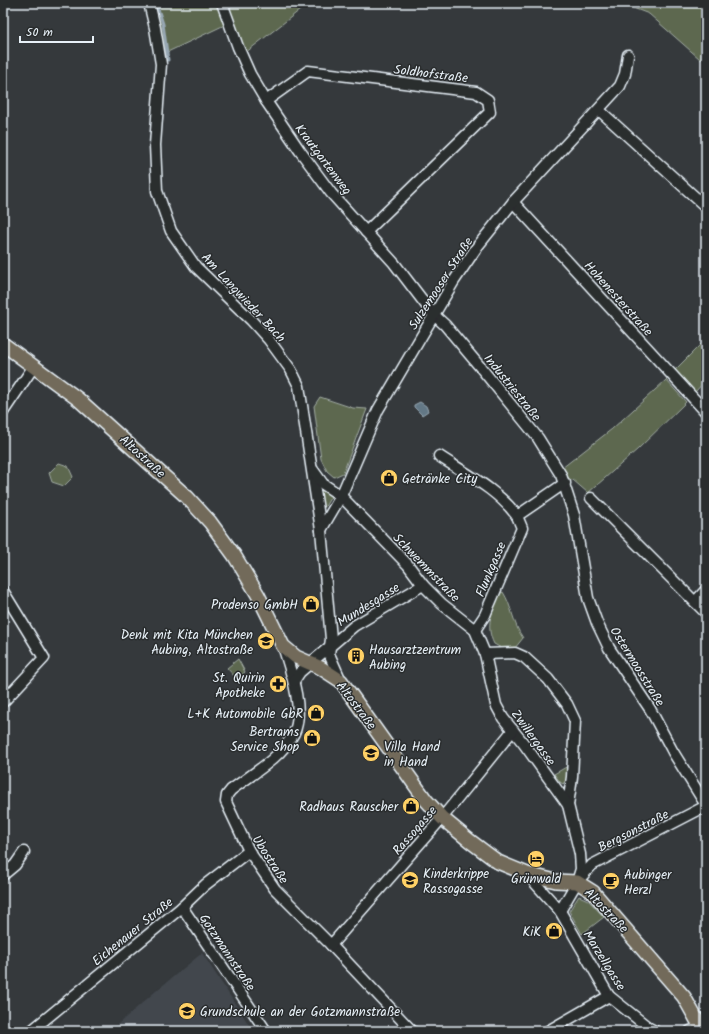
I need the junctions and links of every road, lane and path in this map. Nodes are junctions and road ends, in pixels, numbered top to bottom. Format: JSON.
{"nodes":[{"id":1,"x":148,"y":3,"type":"edge"},
{"id":2,"x":222,"y":3,"type":"edge"},
{"id":3,"x":628,"y":55,"type":"dead end"},
{"id":4,"x":266,"y":101,"type":"junction"},
{"id":5,"x":598,"y":110,"type":"junction"},
{"id":6,"x":514,"y":202,"type":"junction"},
{"id":7,"x":706,"y":207,"type":"edge"},
{"id":8,"x":366,"y":232,"type":"junction"},
{"id":9,"x":433,"y":314,"type":"junction"},
{"id":10,"x":3,"y":344,"type":"edge"},
{"id":11,"x":34,"y":366,"type":"junction"},
{"id":12,"x":3,"y":412,"type":"edge"},
{"id":13,"x":706,"y":412,"type":"edge"},
{"id":14,"x":439,"y":456,"type":"dead end"},
{"id":15,"x":312,"y":469,"type":"junction"},
{"id":16,"x":565,"y":483,"type":"junction"},
{"id":17,"x":341,"y":496,"type":"junction"},
{"id":18,"x":591,"y":498,"type":"dead end"},
{"id":19,"x":517,"y":516,"type":"junction"},
{"id":20,"x":321,"y":530,"type":"junction"},
{"id":21,"x":423,"y":585,"type":"junction"},
{"id":22,"x":706,"y":590,"type":"edge"},
{"id":23,"x":3,"y":591,"type":"edge"},
{"id":24,"x":695,"y":602,"type":"junction"},
{"id":25,"x":706,"y":613,"type":"edge"},
{"id":26,"x":475,"y":630,"type":"junction"},
{"id":27,"x":283,"y":646,"type":"junction"},
{"id":28,"x":330,"y":646,"type":"junction"},
{"id":29,"x":485,"y":654,"type":"junction"},
{"id":30,"x":310,"y":664,"type":"junction"},
{"id":31,"x":294,"y":681,"type":"junction"},
{"id":32,"x":341,"y":681,"type":"junction"},
{"id":33,"x":3,"y":702,"type":"edge"},
{"id":34,"x":513,"y":730,"type":"junction"},
{"id":35,"x":568,"y":806,"type":"junction"},
{"id":36,"x":706,"y":806,"type":"edge"},
{"id":37,"x":442,"y":818,"type":"junction"},
{"id":38,"x":249,"y":851,"type":"junction"},
{"id":39,"x":24,"y":852,"type":"dead end"},
{"id":40,"x":527,"y":874,"type":"junction"},
{"id":41,"x":3,"y":875,"type":"edge"},
{"id":42,"x":577,"y":882,"type":"junction"},
{"id":43,"x":182,"y":908,"type":"junction"},
{"id":44,"x":560,"y":911,"type":"junction"},
{"id":45,"x":331,"y":944,"type":"junction"},
{"id":46,"x":609,"y":996,"type":"junction"},
{"id":47,"x":698,"y":1030,"type":"edge"},
{"id":48,"x":31,"y":1031,"type":"edge"},
{"id":49,"x":266,"y":1031,"type":"edge"},
{"id":50,"x":412,"y":1031,"type":"edge"},
{"id":51,"x":548,"y":1031,"type":"edge"},
{"id":52,"x":655,"y":1031,"type":"edge"}],
"edges":[{"from":1,"to":15,"type":"street","name":"Am Langwieder Bach"},
{"from":2,"to":4,"type":"street","name":"Krautgartenweg"},
{"from":3,"to":5,"type":"street","name":"Sulzemooser Straße"},
{"from":4,"to":8,"type":"street","name":"Krautgartenweg"},
{"from":4,"to":8,"type":"street","name":"Soldhofstraße"},
{"from":5,"to":6,"type":"street","name":"Sulzemooser Straße"},
{"from":5,"to":7,"type":"street"},
{"from":6,"to":9,"type":"street","name":"Sulzemooser Straße"},
{"from":6,"to":13,"type":"street","name":"Hohenesterstraße"},
{"from":8,"to":9,"type":"street","name":"Krautgartenweg"},
{"from":9,"to":16,"type":"street","name":"Industriestraße"},
{"from":9,"to":17,"type":"street","name":"Sulzemooser Straße"},
{"from":10,"to":11,"type":"main road","name":"Altostraße"},
{"from":11,"to":12,"type":"street"},
{"from":11,"to":27,"type":"main road","name":"Altostraße"},
{"from":14,"to":19,"type":"street"},
{"from":15,"to":17,"type":"street","name":"Schwemmstraße"},
{"from":15,"to":20,"type":"street","name":"Am Langwieder Bach"},
{"from":16,"to":19,"type":"street"},
{"from":16,"to":36,"type":"street","name":"Ostermoosstraße"},
{"from":17,"to":20,"type":"street","name":"Sulzemooser Straße"},
{"from":17,"to":21,"type":"street","name":"Schwemmstraße"},
{"from":18,"to":24,"type":"street"},
{"from":19,"to":26,"type":"street","name":"Flunkgasse"},
{"from":20,"to":28,"type":"street","name":"Am Langwieder Bach"},
{"from":21,"to":26,"type":"street","name":"Schwemmstraße"},
{"from":21,"to":28,"type":"street","name":"Mundesgasse"},
{"from":22,"to":24,"type":"street"},
{"from":23,"to":33,"type":"street"},
{"from":24,"to":25,"type":"street"},
{"from":26,"to":29,"type":"street","name":"Schwemmstraße"},
{"from":27,"to":30,"type":"main road","name":"Altostraße"},
{"from":27,"to":31,"type":"street","name":"Ubostraße"},
{"from":28,"to":30,"type":"street","name":"Mundesgasse"},
{"from":28,"to":32,"type":"street","name":"Am Langwieder Bach"},
{"from":29,"to":34,"type":"street","name":"Zwillergasse"},
{"from":29,"to":35,"type":"street"},
{"from":30,"to":31,"type":"street"},
{"from":30,"to":32,"type":"main road","name":"Altostraße"},
{"from":31,"to":38,"type":"street","name":"Ubostraße"},
{"from":32,"to":37,"type":"main road","name":"Altostraße"},
{"from":34,"to":35,"type":"street","name":"Zwillergasse"},
{"from":34,"to":37,"type":"street","name":"Rassogasse"},
{"from":35,"to":42,"type":"street"},
{"from":36,"to":42,"type":"street","name":"Bergsonstraße"},
{"from":37,"to":40,"type":"main road","name":"Altostraße"},
{"from":37,"to":45,"type":"street","name":"Rassogasse"},
{"from":38,"to":43,"type":"street","name":"Eichenauer Straße"},
{"from":38,"to":45,"type":"street","name":"Ubostraße"},
{"from":39,"to":41,"type":"street"},
{"from":40,"to":42,"type":"main road","name":"Altostraße"},
{"from":40,"to":44,"type":"street","name":"Marzellgasse"},
{"from":42,"to":44,"type":"street"},
{"from":42,"to":47,"type":"main road","name":"Altostraße"},
{"from":43,"to":48,"type":"street","name":"Eichenauer Straße"},
{"from":43,"to":49,"type":"street","name":"Gotzmannstraße"},
{"from":44,"to":46,"type":"street","name":"Marzellgasse"},
{"from":45,"to":50,"type":"street","name":"Ubostraße"},
{"from":46,"to":51,"type":"street"},
{"from":46,"to":52,"type":"street","name":"Marzellgasse"}]}
